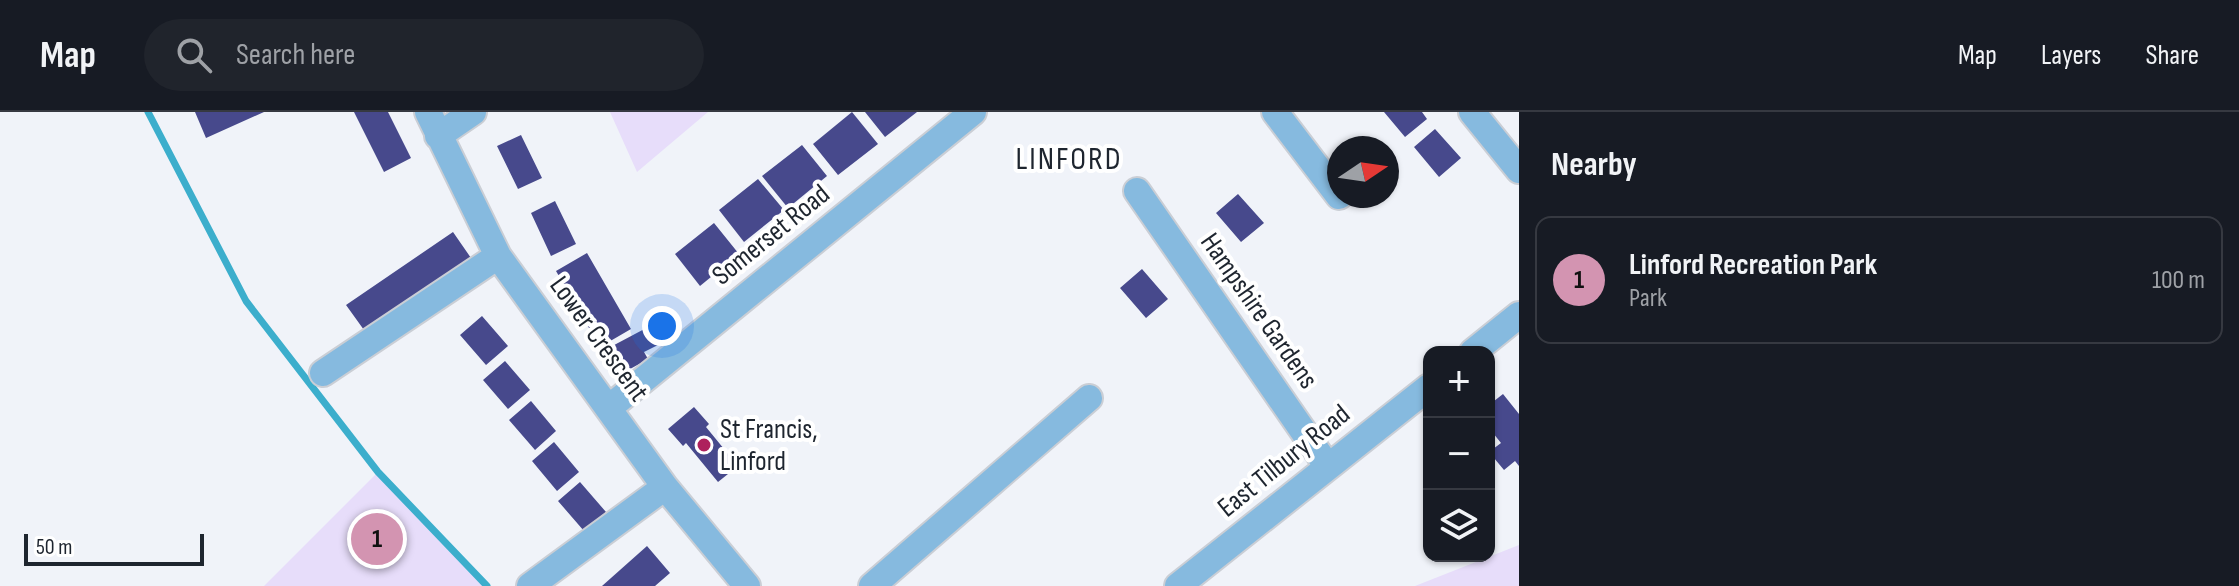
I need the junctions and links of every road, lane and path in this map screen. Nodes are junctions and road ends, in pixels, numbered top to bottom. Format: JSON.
{"nodes":[{"id":1,"x":473,"y":112,"type":"edge"},
{"id":2,"x":973,"y":112,"type":"edge"},
{"id":3,"x":1275,"y":112,"type":"edge"},
{"id":4,"x":1472,"y":112,"type":"edge"},
{"id":5,"x":433,"y":124,"type":"edge"},
{"id":6,"x":1519,"y":170,"type":"edge"},
{"id":7,"x":1327,"y":180,"type":"edge"},
{"id":8,"x":1137,"y":191,"type":"dead end"},
{"id":9,"x":498,"y":256,"type":"junction"},
{"id":10,"x":1519,"y":315,"type":"edge"},
{"id":11,"x":1480,"y":346,"type":"edge"},
{"id":12,"x":323,"y":373,"type":"dead end"},
{"id":13,"x":1423,"y":392,"type":"edge"},
{"id":14,"x":1089,"y":398,"type":"dead end"},
{"id":15,"x":610,"y":407,"type":"junction"},
{"id":16,"x":1328,"y":467,"type":"junction"},
{"id":17,"x":665,"y":487,"type":"junction"},
{"id":18,"x":546,"y":581,"type":"edge"},
{"id":19,"x":747,"y":586,"type":"edge"},
{"id":20,"x":872,"y":586,"type":"edge"},
{"id":21,"x":1178,"y":586,"type":"edge"}],
"edges":[{"from":1,"to":5,"type":"street"},
{"from":2,"to":15,"type":"street","name":"Somerset Road"},
{"from":3,"to":7,"type":"street"},
{"from":4,"to":6,"type":"street"},
{"from":5,"to":9,"type":"street","name":"Lower Crescent"},
{"from":8,"to":16,"type":"street","name":"Hampshire Gardens"},
{"from":9,"to":12,"type":"street"},
{"from":9,"to":15,"type":"street","name":"Lower Crescent"},
{"from":10,"to":11,"type":"street"},
{"from":13,"to":16,"type":"street","name":"East Tilbury Road"},
{"from":14,"to":20,"type":"street"},
{"from":15,"to":17,"type":"street","name":"Lower Crescent"},
{"from":16,"to":21,"type":"street","name":"East Tilbury Road"},
{"from":17,"to":18,"type":"street"},
{"from":17,"to":19,"type":"street","name":"Lower Crescent"}]}
